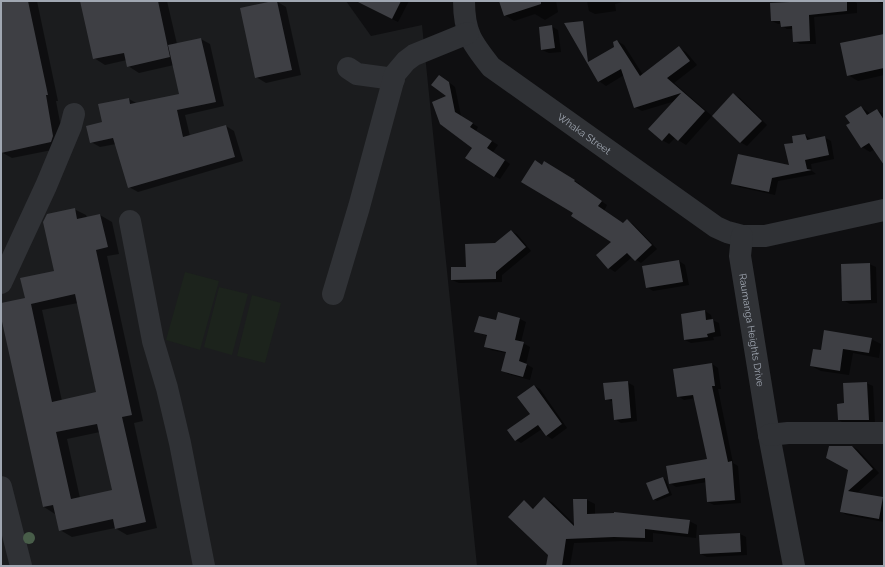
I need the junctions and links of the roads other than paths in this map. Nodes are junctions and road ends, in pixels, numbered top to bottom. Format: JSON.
{"nodes":[{"id":1,"x":464,"y":1,"type":"edge"},
{"id":2,"x":468,"y":33,"type":"junction"},
{"id":3,"x":348,"y":68,"type":"dead end"},
{"id":4,"x":394,"y":79,"type":"junction"},
{"id":5,"x":74,"y":114,"type":"dead end"},
{"id":6,"x":884,"y":210,"type":"edge"},
{"id":7,"x":130,"y":221,"type":"dead end"},
{"id":8,"x":742,"y":236,"type":"junction"},
{"id":9,"x":1,"y":283,"type":"edge"},
{"id":10,"x":333,"y":294,"type":"dead end"},
{"id":11,"x":884,"y":433,"type":"edge"},
{"id":12,"x":769,"y":435,"type":"junction"},
{"id":13,"x":1,"y":487,"type":"edge"},
{"id":14,"x":21,"y":566,"type":"edge"},
{"id":15,"x":204,"y":566,"type":"edge"},
{"id":16,"x":794,"y":566,"type":"edge"}],
"edges":[{"from":1,"to":2,"type":"street","name":"Whaka Street"},
{"from":2,"to":4,"type":"street"},
{"from":2,"to":8,"type":"street","name":"Whaka Street"},
{"from":3,"to":4,"type":"street"},
{"from":4,"to":10,"type":"street"},
{"from":5,"to":9,"type":"street"},
{"from":6,"to":8,"type":"street"},
{"from":7,"to":15,"type":"street"},
{"from":8,"to":12,"type":"street","name":"Raumanga Heights Drive"},
{"from":11,"to":12,"type":"street"},
{"from":12,"to":16,"type":"street","name":"Raumanga Heights Drive"},
{"from":13,"to":14,"type":"street"}]}
